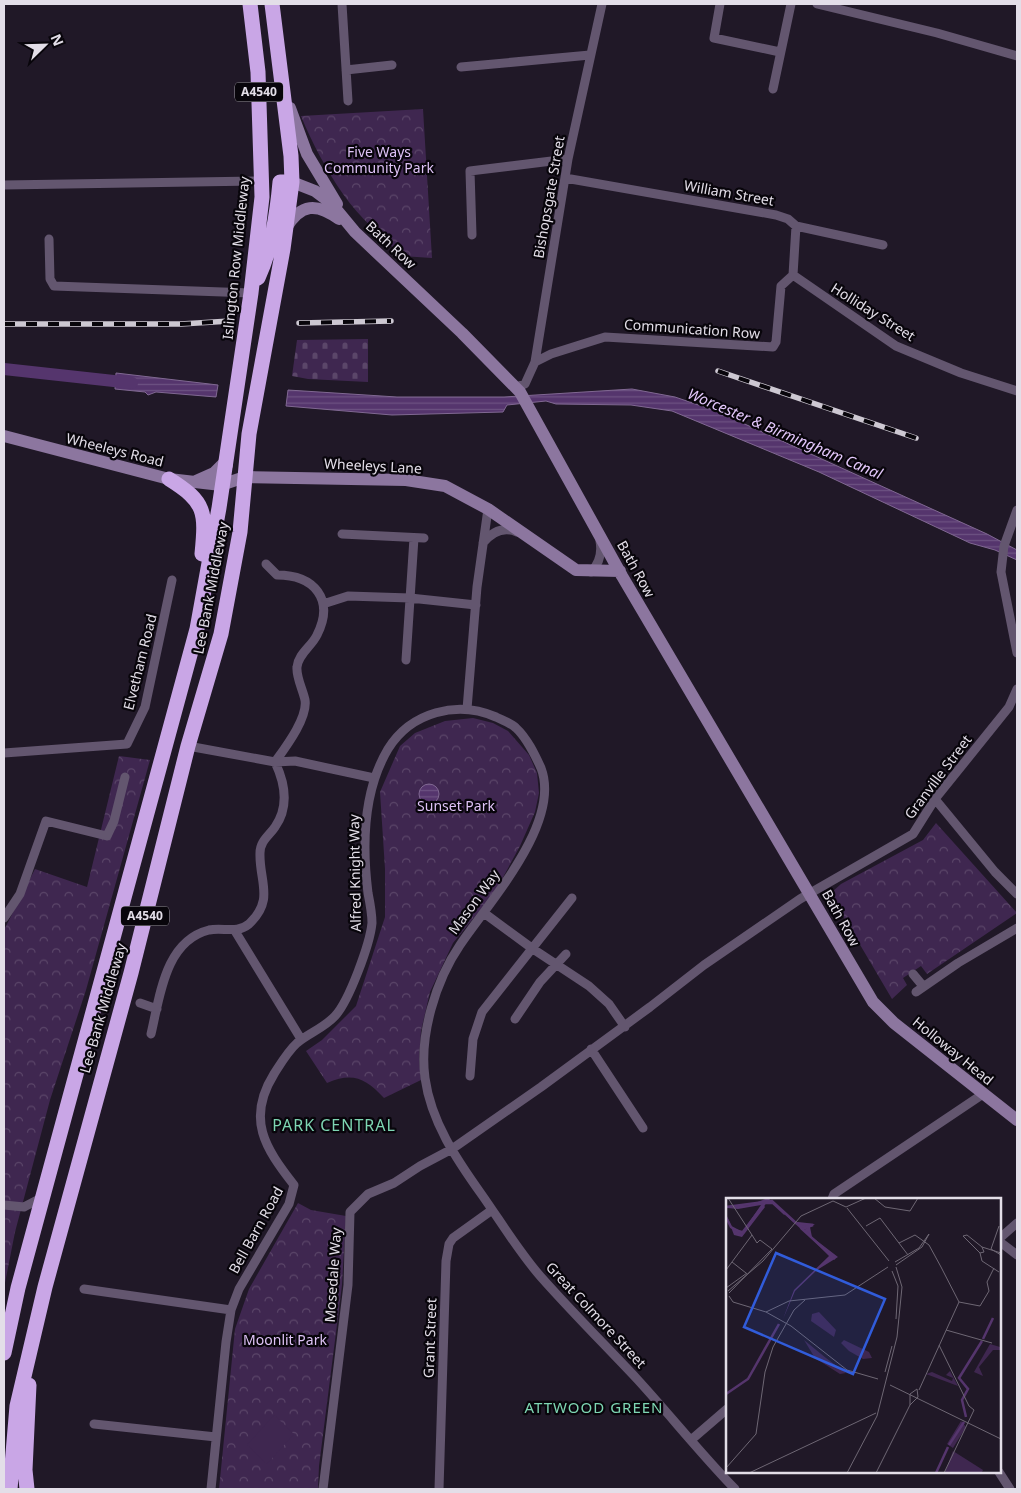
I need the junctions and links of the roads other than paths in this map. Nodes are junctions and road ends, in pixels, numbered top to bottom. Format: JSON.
{"nodes":[{"id":1,"x":250,"y":4,"type":"edge"},
{"id":2,"x":272,"y":4,"type":"edge"},
{"id":3,"x":342,"y":4,"type":"edge"},
{"id":4,"x":602,"y":4,"type":"edge"},
{"id":5,"x":720,"y":4,"type":"edge"},
{"id":6,"x":791,"y":4,"type":"edge"},
{"id":7,"x":817,"y":4,"type":"edge"},
{"id":8,"x":780,"y":52,"type":"junction"},
{"id":9,"x":590,"y":55,"type":"junction"},
{"id":10,"x":1017,"y":56,"type":"edge"},
{"id":11,"x":392,"y":65,"type":"dead end"},
{"id":12,"x":461,"y":67,"type":"dead end"},
{"id":13,"x":281,"y":69,"type":"junction"},
{"id":14,"x":346,"y":70,"type":"junction"},
{"id":15,"x":773,"y":89,"type":"dead end"},
{"id":16,"x":348,"y":101,"type":"dead end"},
{"id":17,"x":568,"y":159,"type":"junction"},
{"id":18,"x":565,"y":178,"type":"junction"},
{"id":19,"x":262,"y":182,"type":"junction"},
{"id":20,"x":292,"y":182,"type":"junction"},
{"id":21,"x":4,"y":185,"type":"edge"},
{"id":22,"x":796,"y":226,"type":"junction"},
{"id":23,"x":286,"y":229,"type":"junction"},
{"id":24,"x":355,"y":232,"type":"junction"},
{"id":25,"x":472,"y":235,"type":"dead end"},
{"id":26,"x":49,"y":239,"type":"dead end"},
{"id":27,"x":884,"y":245,"type":"dead end"},
{"id":28,"x":794,"y":275,"type":"junction"},
{"id":29,"x":251,"y":294,"type":"junction"},
{"id":30,"x":535,"y":362,"type":"junction"},
{"id":31,"x":518,"y":390,"type":"junction"},
{"id":32,"x":1017,"y":391,"type":"edge"},
{"id":33,"x":4,"y":436,"type":"edge"},
{"id":34,"x":225,"y":462,"type":"junction"},
{"id":35,"x":245,"y":477,"type":"junction"},
{"id":36,"x":169,"y":479,"type":"junction"},
{"id":37,"x":194,"y":481,"type":"junction"},
{"id":38,"x":221,"y":485,"type":"junction"},
{"id":39,"x":488,"y":509,"type":"junction"},
{"id":40,"x":1017,"y":510,"type":"edge"},
{"id":41,"x":599,"y":533,"type":"junction"},
{"id":42,"x":342,"y":534,"type":"dead end"},
{"id":43,"x":523,"y":535,"type":"junction"},
{"id":44,"x":414,"y":538,"type":"junction"},
{"id":45,"x":424,"y":538,"type":"dead end"},
{"id":46,"x":483,"y":543,"type":"junction"},
{"id":47,"x":266,"y":564,"type":"dead end"},
{"id":48,"x":620,"y":571,"type":"junction"},
{"id":49,"x":591,"y":572,"type":"junction"},
{"id":50,"x":172,"y":580,"type":"dead end"},
{"id":51,"x":202,"y":598,"type":"junction"},
{"id":52,"x":410,"y":598,"type":"junction"},
{"id":53,"x":323,"y":604,"type":"junction"},
{"id":54,"x":476,"y":605,"type":"junction"},
{"id":55,"x":1017,"y":653,"type":"edge"},
{"id":56,"x":406,"y":660,"type":"dead end"},
{"id":57,"x":1017,"y":689,"type":"edge"},
{"id":58,"x":467,"y":709,"type":"junction"},
{"id":59,"x":188,"y":746,"type":"junction"},
{"id":60,"x":4,"y":753,"type":"edge"},
{"id":61,"x":275,"y":762,"type":"junction"},
{"id":62,"x":125,"y":777,"type":"dead end"},
{"id":63,"x":374,"y":778,"type":"junction"},
{"id":64,"x":935,"y":799,"type":"junction"},
{"id":65,"x":810,"y":893,"type":"junction"},
{"id":66,"x":1017,"y":894,"type":"edge"},
{"id":67,"x":572,"y":898,"type":"dead end"},
{"id":68,"x":484,"y":913,"type":"junction"},
{"id":69,"x":4,"y":918,"type":"edge"},
{"id":70,"x":1017,"y":928,"type":"edge"},
{"id":71,"x":235,"y":931,"type":"junction"},
{"id":72,"x":532,"y":949,"type":"junction"},
{"id":73,"x":566,"y":954,"type":"dead end"},
{"id":74,"x":557,"y":965,"type":"junction"},
{"id":75,"x":913,"y":974,"type":"dead end"},
{"id":76,"x":140,"y":1003,"type":"dead end"},
{"id":77,"x":157,"y":1009,"type":"junction"},
{"id":78,"x":515,"y":1019,"type":"dead end"},
{"id":79,"x":894,"y":1023,"type":"joint"},
{"id":80,"x":625,"y":1026,"type":"junction"},
{"id":81,"x":151,"y":1034,"type":"dead end"},
{"id":82,"x":301,"y":1039,"type":"junction"},
{"id":83,"x":592,"y":1049,"type":"junction"},
{"id":84,"x":470,"y":1076,"type":"dead end"},
{"id":85,"x":983,"y":1094,"type":"junction"},
{"id":86,"x":1017,"y":1120,"type":"edge"},
{"id":87,"x":643,"y":1128,"type":"dead end"},
{"id":88,"x":452,"y":1149,"type":"junction"},
{"id":89,"x":43,"y":1197,"type":"junction"},
{"id":90,"x":832,"y":1198,"type":"edge"},
{"id":91,"x":4,"y":1205,"type":"edge"},
{"id":92,"x":492,"y":1210,"type":"junction"},
{"id":93,"x":1017,"y":1223,"type":"edge"},
{"id":94,"x":1001,"y":1237,"type":"edge"},
{"id":95,"x":1001,"y":1243,"type":"edge"},
{"id":96,"x":1017,"y":1256,"type":"edge"},
{"id":97,"x":84,"y":1289,"type":"dead end"},
{"id":98,"x":231,"y":1310,"type":"junction"},
{"id":99,"x":31,"y":1352,"type":"junction"},
{"id":100,"x":4,"y":1353,"type":"edge"},
{"id":101,"x":726,"y":1409,"type":"edge"},
{"id":102,"x":94,"y":1424,"type":"dead end"},
{"id":103,"x":216,"y":1437,"type":"junction"},
{"id":104,"x":691,"y":1440,"type":"junction"},
{"id":105,"x":1000,"y":1473,"type":"edge"},
{"id":106,"x":728,"y":1482,"type":"junction"},
{"id":107,"x":10,"y":1489,"type":"edge"},
{"id":108,"x":27,"y":1489,"type":"edge"},
{"id":109,"x":211,"y":1489,"type":"edge"},
{"id":110,"x":323,"y":1489,"type":"edge"},
{"id":111,"x":439,"y":1489,"type":"edge"},
{"id":112,"x":721,"y":1489,"type":"edge"},
{"id":113,"x":735,"y":1489,"type":"edge"},
{"id":114,"x":1010,"y":1489,"type":"edge"}],
"edges":[{"from":1,"to":19,"type":"highway","name":"Islington Row Middleway","number":"A4540"},
{"from":2,"to":13,"type":"highway","number":"A4540"},
{"from":3,"to":14,"type":"street"},
{"from":4,"to":9,"type":"street","name":"Bishopsgate Street"},
{"from":5,"to":8,"type":"street"},
{"from":6,"to":8,"type":"street"},
{"from":7,"to":10,"type":"street"},
{"from":8,"to":15,"type":"street"},
{"from":9,"to":12,"type":"street"},
{"from":9,"to":17,"type":"street","name":"Bishopsgate Street"},
{"from":11,"to":14,"type":"street"},
{"from":13,"to":20,"type":"highway","number":"A4540"},
{"from":13,"to":24,"type":"main road"},
{"from":14,"to":16,"type":"street"},
{"from":17,"to":18,"type":"street","name":"Bishopsgate Street"},
{"from":17,"to":25,"type":"street"},
{"from":18,"to":22,"type":"street","name":"William Street"},
{"from":18,"to":30,"type":"street","name":"Bishopsgate Street"},
{"from":19,"to":21,"type":"street"},
{"from":19,"to":29,"type":"highway","name":"Islington Row Middleway","number":"A4540"},
{"from":20,"to":23,"type":"highway","number":"A4540"},
{"from":20,"to":24,"type":"main road","name":"Bath Row"},
{"from":20,"to":29,"type":"highway"},
{"from":22,"to":27,"type":"street","name":"William Street"},
{"from":22,"to":28,"type":"street"},
{"from":23,"to":24,"type":"main road"},
{"from":23,"to":35,"type":"highway","number":"A4540"},
{"from":24,"to":31,"type":"main road","name":"Bath Row"},
{"from":26,"to":29,"type":"street"},
{"from":28,"to":30,"type":"street","name":"Communication Row"},
{"from":28,"to":32,"type":"street","name":"Holliday Street"},
{"from":29,"to":34,"type":"highway","name":"Islington Row Middleway","number":"A4540"},
{"from":30,"to":31,"type":"street","name":"Bishopsgate Street"},
{"from":31,"to":41,"type":"main road","name":"Bath Row"},
{"from":33,"to":36,"type":"main road","name":"Wheeleys Road"},
{"from":34,"to":35,"type":"main road"},
{"from":34,"to":37,"type":"main road"},
{"from":34,"to":38,"type":"highway","name":"Islington Row Middleway","number":"A4540"},
{"from":35,"to":38,"type":"main road","name":"Wheeleys Lane"},
{"from":35,"to":39,"type":"main road","name":"Wheeleys Lane"},
{"from":35,"to":59,"type":"highway","name":"Lee Bank Middleway","number":"A4540"},
{"from":36,"to":37,"type":"main road","name":"Wheeleys Road"},
{"from":36,"to":51,"type":"highway"},
{"from":37,"to":38,"type":"main road","name":"Wheeleys Road"},
{"from":38,"to":51,"type":"highway","name":"Lee Bank Middleway","number":"A4540"},
{"from":39,"to":43,"type":"main road","name":"Wheeleys Lane"},
{"from":39,"to":46,"type":"street"},
{"from":40,"to":55,"type":"street"},
{"from":41,"to":48,"type":"main road","name":"Bath Row"},
{"from":41,"to":49,"type":"street"},
{"from":42,"to":44,"type":"street"},
{"from":43,"to":46,"type":"street"},
{"from":43,"to":49,"type":"main road","name":"Wheeleys Lane"},
{"from":44,"to":45,"type":"street"},
{"from":44,"to":52,"type":"street"},
{"from":46,"to":54,"type":"street"},
{"from":47,"to":53,"type":"street"},
{"from":48,"to":49,"type":"main road","name":"Wheeleys Lane"},
{"from":48,"to":65,"type":"main road","name":"Bath Row"},
{"from":50,"to":60,"type":"street","name":"Elvetham Road"},
{"from":51,"to":89,"type":"highway","name":"Lee Bank Middleway","number":"A4540"},
{"from":52,"to":53,"type":"street"},
{"from":52,"to":54,"type":"street"},
{"from":52,"to":56,"type":"street"},
{"from":53,"to":61,"type":"street"},
{"from":54,"to":58,"type":"street"},
{"from":57,"to":64,"type":"street","name":"Granville Street"},
{"from":58,"to":63,"type":"street","name":"Alfred Knight Way"},
{"from":58,"to":68,"type":"street","name":"Mason Way"},
{"from":59,"to":61,"type":"street"},
{"from":59,"to":99,"type":"highway","name":"Lee Bank Middleway","number":"A4540"},
{"from":61,"to":63,"type":"street"},
{"from":61,"to":71,"type":"street"},
{"from":62,"to":69,"type":"street"},
{"from":63,"to":82,"type":"street","name":"Alfred Knight Way"},
{"from":64,"to":65,"type":"street","name":"Granville Street"},
{"from":64,"to":66,"type":"street"},
{"from":65,"to":79,"type":"main road","name":"Bath Row"},
{"from":65,"to":80,"type":"street","name":"Granville Street"},
{"from":67,"to":72,"type":"street"},
{"from":68,"to":72,"type":"street"},
{"from":68,"to":88,"type":"street","name":"Mason Way"},
{"from":70,"to":75,"type":"street"},
{"from":71,"to":77,"type":"street"},
{"from":71,"to":82,"type":"street"},
{"from":72,"to":74,"type":"street"},
{"from":72,"to":84,"type":"street"},
{"from":73,"to":74,"type":"street"},
{"from":74,"to":78,"type":"street"},
{"from":74,"to":80,"type":"street"},
{"from":76,"to":77,"type":"street"},
{"from":77,"to":81,"type":"street"},
{"from":79,"to":85,"type":"main road","name":"Holloway Head"},
{"from":80,"to":83,"type":"street","name":"Mosedale Way"},
{"from":82,"to":98,"type":"street","name":"Bell Barn Road"},
{"from":83,"to":87,"type":"street"},
{"from":83,"to":88,"type":"street","name":"Mosedale Way"},
{"from":85,"to":86,"type":"main road","name":"Holloway Head"},
{"from":85,"to":90,"type":"street"},
{"from":88,"to":92,"type":"street","name":"Great Colmore Street"},
{"from":88,"to":110,"type":"street","name":"Mosedale Way"},
{"from":89,"to":91,"type":"street"},
{"from":89,"to":100,"type":"highway","name":"Lee Bank Middleway","number":"A4540"},
{"from":92,"to":104,"type":"street","name":"Great Colmore Street"},
{"from":92,"to":111,"type":"street","name":"Grant Street"},
{"from":93,"to":94,"type":"street"},
{"from":95,"to":96,"type":"street"},
{"from":97,"to":98,"type":"street"},
{"from":98,"to":103,"type":"street","name":"Bell Barn Road"},
{"from":99,"to":107,"type":"highway","name":"Lee Bank Middleway","number":"A4540"},
{"from":99,"to":108,"type":"highway"},
{"from":101,"to":104,"type":"street"},
{"from":102,"to":103,"type":"street"},
{"from":103,"to":109,"type":"street","name":"Bell Barn Road"},
{"from":104,"to":106,"type":"street","name":"Great Colmore Street"},
{"from":105,"to":114,"type":"street"},
{"from":106,"to":112,"type":"street"},
{"from":106,"to":113,"type":"street","name":"Great Colmore Street"}]}
